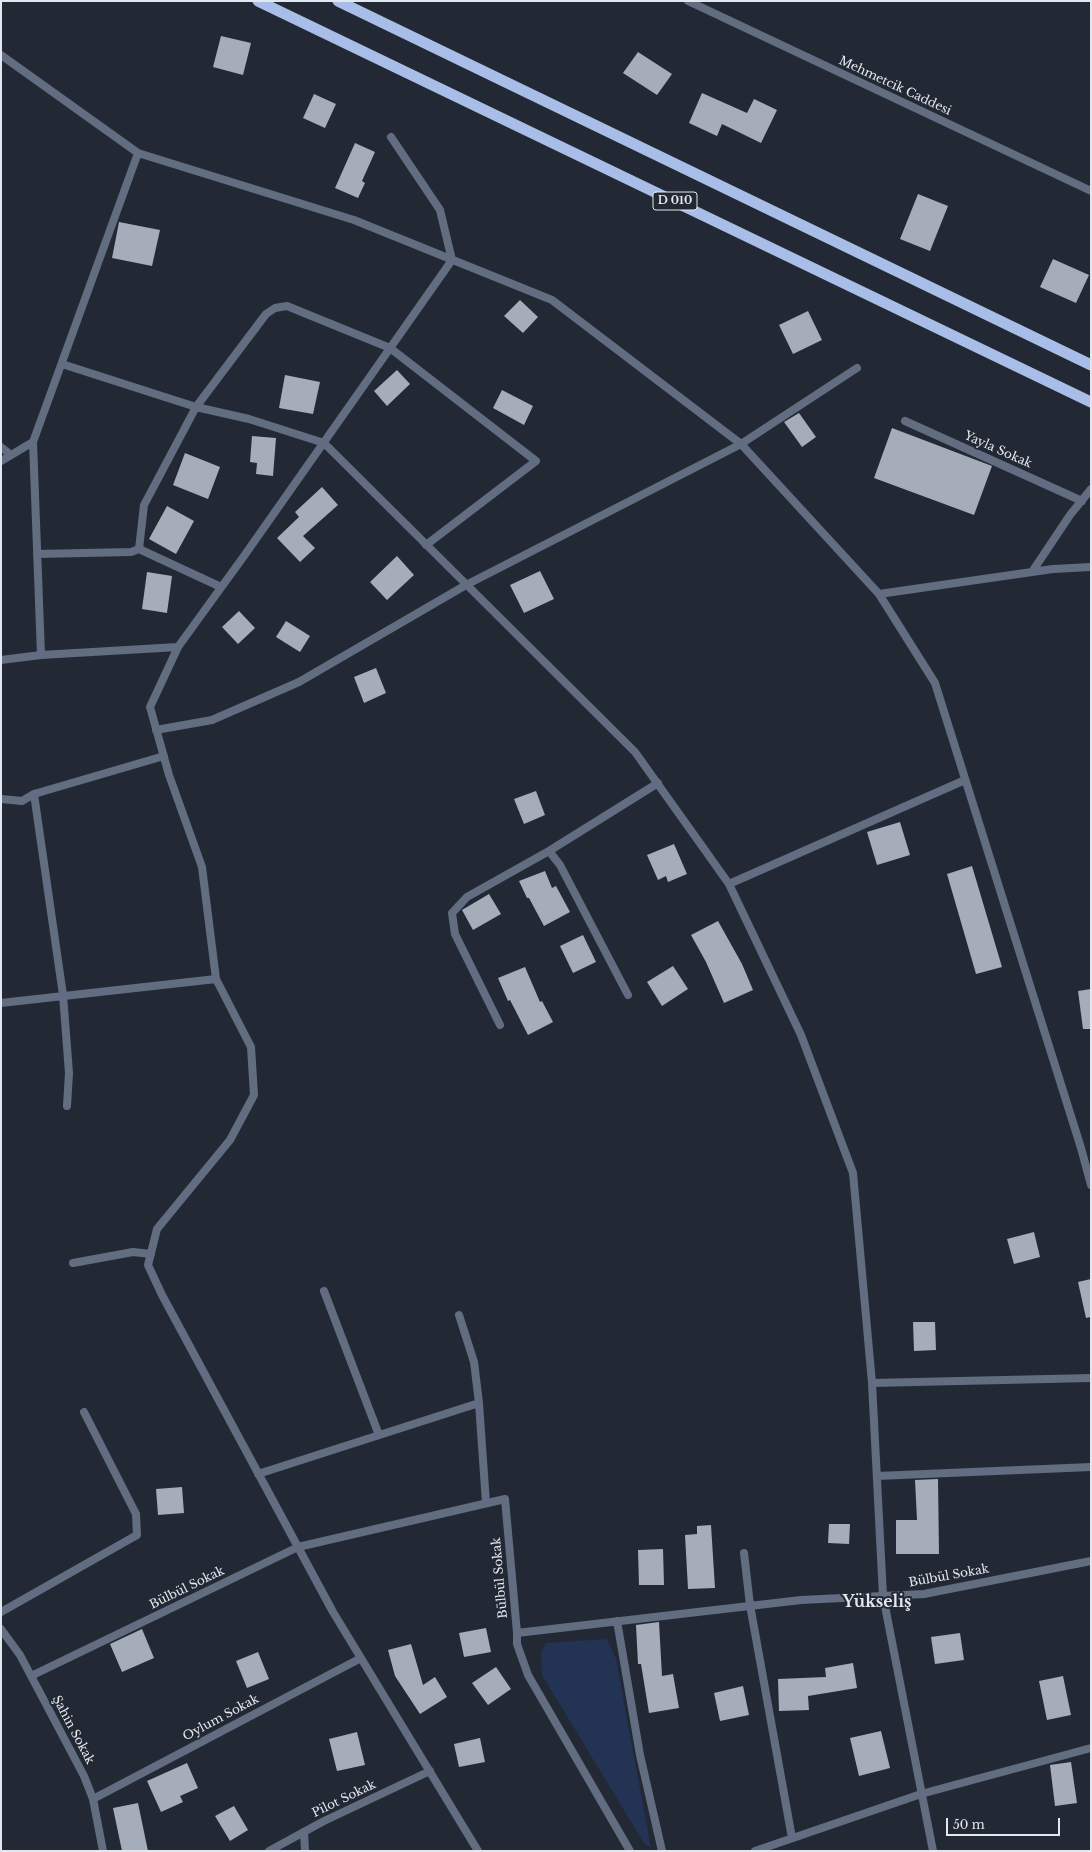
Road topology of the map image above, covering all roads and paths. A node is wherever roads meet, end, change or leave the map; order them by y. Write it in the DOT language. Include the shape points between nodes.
graph roads {
  1 [pos="258,1"];
  2 [pos="338,1"];
  3 [pos="688,1"];
  4 [pos="1,55"];
  5 [pos="391,137"];
  6 [pos="138,153"];
  7 [pos="1091,191"];
  8 [pos="452,260"];
  9 [pos="390,348"];
  10 [pos="62,364"];
  11 [pos="1091,365"];
  12 [pos="857,368"];
  13 [pos="1091,402"];
  14 [pos="196,407"];
  15 [pos="905,421"];
  16 [pos="34,442"];
  17 [pos="324,443"];
  18 [pos="741,444"];
  19 [pos="1,447"];
  20 [pos="11,455"];
  21 [pos="1,461"];
  22 [pos="1091,489"];
  23 [pos="1082,501"];
  24 [pos="426,545"];
  25 [pos="139,549"];
  26 [pos="37,554"];
  27 [pos="1091,567"];
  28 [pos="1032,572"];
  29 [pos="466,585"];
  30 [pos="221,587"];
  31 [pos="879,594"];
  32 [pos="178,647"];
  33 [pos="40,655"];
  34 [pos="1,660"];
  35 [pos="156,730"];
  36 [pos="164,756"];
  37 [pos="965,780"];
  38 [pos="658,783"];
  39 [pos="34,794"];
  40 [pos="1,799"];
  41 [pos="549,851"];
  42 [pos="729,884"];
  43 [pos="216,979"];
  44 [pos="63,995"];
  45 [pos="628,995"];
  46 [pos="1,1003"];
  47 [pos="500,1025"];
  48 [pos="67,1106"];
  49 [pos="1091,1185"];
  50 [pos="151,1254"];
  51 [pos="73,1263"];
  52 [pos="324,1291"];
  53 [pos="459,1315"];
  54 [pos="1091,1378"];
  55 [pos="872,1383"];
  56 [pos="479,1403"];
  57 [pos="84,1412"];
  58 [pos="379,1435"];
  59 [pos="1091,1467"];
  60 [pos="258,1474"];
  61 [pos="876,1476"];
  62 [pos="486,1503"];
  63 [pos="298,1547"];
  64 [pos="744,1553"];
  65 [pos="1091,1561"];
  66 [pos="883,1596"];
  67 [pos="750,1605"];
  68 [pos="1,1612"];
  69 [pos="617,1621"];
  70 [pos="1,1629"];
  71 [pos="517,1632"];
  72 [pos="361,1658"];
  73 [pos="31,1676"];
  74 [pos="1091,1748"];
  75 [pos="430,1772"];
  76 [pos="921,1794"];
  77 [pos="93,1799"];
  78 [pos="304,1832"];
  79 [pos="792,1838"];
  80 [pos="103,1851"];
  81 [pos="269,1851"];
  82 [pos="305,1851"];
  83 [pos="478,1851"];
  84 [pos="630,1851"];
  85 [pos="662,1851"];
  86 [pos="754,1851"];
  87 [pos="934,1851"];
  1 -- 13 [label="highway, D 010"];
  2 -- 11 [label="highway, D 010"];
  3 -- 7 [label="street, Mehmetcik Caddesi"];
  4 -- 6 [label="street"];
  5 -- 8 [label="street" via="440,210"];
  6 -- 8 [label="street" via="354,220"];
  6 -- 10 [label="street"];
  8 -- 9 [label="street"];
  8 -- 18 [label="street" via="552,300"];
  9 -- 14 [label="street" via="287,306 275,308 266,314"];
  9 -- 17 [label="street"];
  9 -- 24 [label="street" via="536,461"];
  10 -- 14 [label="street"];
  10 -- 16 [label="street"];
  12 -- 18 [label="street"];
  14 -- 17 [label="street" via="249,418"];
  14 -- 25 [label="street" via="144,505"];
  15 -- 23 [label="street, Yayla Sokak"];
  16 -- 20 [label="street"];
  16 -- 26 [label="street"];
  17 -- 24 [label="street"];
  17 -- 30 [label="street"];
  18 -- 29 [label="street"];
  18 -- 31 [label="street"];
  19 -- 20 [label="street"];
  20 -- 21 [label="street"];
  22 -- 23 [label="street"];
  23 -- 28 [label="street"];
  24 -- 29 [label="street"];
  25 -- 26 [label="street" via="131,552"];
  25 -- 30 [label="street"];
  26 -- 33 [label="street"];
  27 -- 28 [label="street"];
  28 -- 31 [label="street"];
  29 -- 35 [label="street" via="299,682 212,720"];
  29 -- 38 [label="street" via="635,752"];
  30 -- 32 [label="street"];
  31 -- 37 [label="street" via="935,683"];
  32 -- 33 [label="street"];
  32 -- 35 [label="street" via="150,707"];
  33 -- 34 [label="street"];
  35 -- 36 [label="street"];
  36 -- 39 [label="street"];
  36 -- 43 [label="street" via="202,867"];
  37 -- 42 [label="street"];
  37 -- 49 [label="street"];
  38 -- 41 [label="street"];
  38 -- 42 [label="street"];
  39 -- 40 [label="street" via="22,801"];
  39 -- 44 [label="street"];
  41 -- 45 [label="street" via="560,865"];
  41 -- 47 [label="street" via="467,897 452,913 455,934"];
  42 -- 55 [label="street" via="801,1035 853,1173"];
  43 -- 44 [label="street"];
  43 -- 50 [label="street" via="251,1047 254,1095 230,1140 157,1229"];
  44 -- 46 [label="street"];
  44 -- 48 [label="street" via="69,1073"];
  50 -- 51 [label="street" via="133,1252"];
  50 -- 60 [label="street" via="148,1265 162,1295"];
  52 -- 58 [label="street"];
  53 -- 56 [label="street" via="474,1362"];
  54 -- 55 [label="street"];
  55 -- 61 [label="street"];
  56 -- 58 [label="street"];
  56 -- 62 [label="street"];
  57 -- 68 [label="street" via="136,1514 137,1535"];
  58 -- 60 [label="street"];
  59 -- 61 [label="street"];
  60 -- 63 [label="street"];
  61 -- 66 [label="street"];
  62 -- 63 [label="street, Bülbül Sokak"];
  62 -- 71 [label="street, Bülbül Sokak" via="505,1499"];
  63 -- 72 [label="street"];
  63 -- 73 [label="street, Bülbül Sokak"];
  64 -- 67 [label="street"];
  65 -- 66 [label="street, Bülbül Sokak" via="924,1594"];
  66 -- 67 [label="street, Bülbül Sokak"];
  66 -- 76 [label="street"];
  67 -- 69 [label="street, Bülbül Sokak"];
  67 -- 79 [label="street"];
  69 -- 71 [label="street, Bülbül Sokak"];
  69 -- 85 [label="street" via="640,1755"];
  70 -- 73 [label="street, Şahin Sokak" via="20,1655"];
  71 -- 84 [label="street" via="517,1644 528,1674"];
  72 -- 75 [label="street"];
  72 -- 77 [label="street, Oylum Sokak"];
  73 -- 77 [label="street, Şahin Sokak" via="84,1776"];
  74 -- 76 [label="street"];
  75 -- 78 [label="street, Pilot Sokak"];
  75 -- 83 [label="street"];
  76 -- 79 [label="street"];
  76 -- 87 [label="street"];
  77 -- 80 [label="street, Şahin Sokak"];
  78 -- 81 [label="street, Pilot Sokak"];
  78 -- 82 [label="street"];
  79 -- 86 [label="street"];
}
